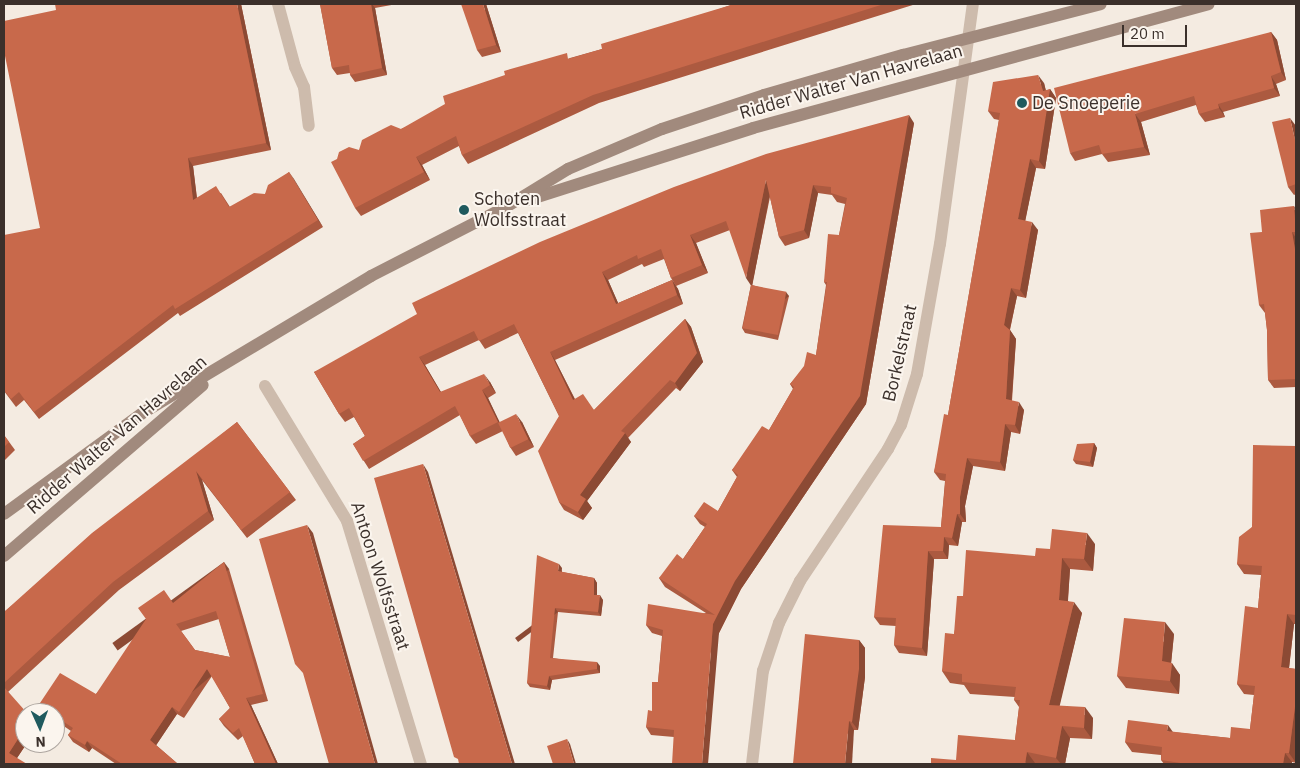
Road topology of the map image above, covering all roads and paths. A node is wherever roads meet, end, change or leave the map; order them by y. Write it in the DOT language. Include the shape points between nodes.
graph roads {
  1 [pos="278,4"];
  2 [pos="973,4"];
  3 [pos="1101,4"];
  4 [pos="1208,4"];
  5 [pos="968,40"];
  6 [pos="963,68"];
  7 [pos="309,126"];
  8 [pos="506,207"];
  9 [pos="230,361"];
  10 [pos="265,386"];
  11 [pos="4,514"];
  12 [pos="4,556"];
  13 [pos="421,764"];
  14 [pos="752,764"];
  1 -- 7 [label="street" via="295,68 304,87"];
  2 -- 5 [label="street, Borkelstraat"];
  3 -- 5 [label="main road, Ridder Walter Van Havrelaan"];
  4 -- 6 [label="main road, Ridder Walter Van Havrelaan"];
  5 -- 6 [label="street, Borkelstraat"];
  5 -- 8 [label="main road, Ridder Walter Van Havrelaan" via="903,54 662,129 568,168"];
  6 -- 8 [label="main road, Ridder Walter Van Havrelaan" via="629,165"];
  6 -- 14 [label="street, Borkelstraat" via="940,244 917,374 901,425 888,449 800,581 779,623 760,690"];
  8 -- 9 [label="main road, Ridder Walter Van Havrelaan" via="371,276"];
  9 -- 11 [label="main road, Ridder Walter Van Havrelaan" via="144,412"];
  9 -- 12 [label="main road, Ridder Walter Van Havrelaan"];
  10 -- 13 [label="street, Antoon Wolfsstraat" via="347,521"];
}
